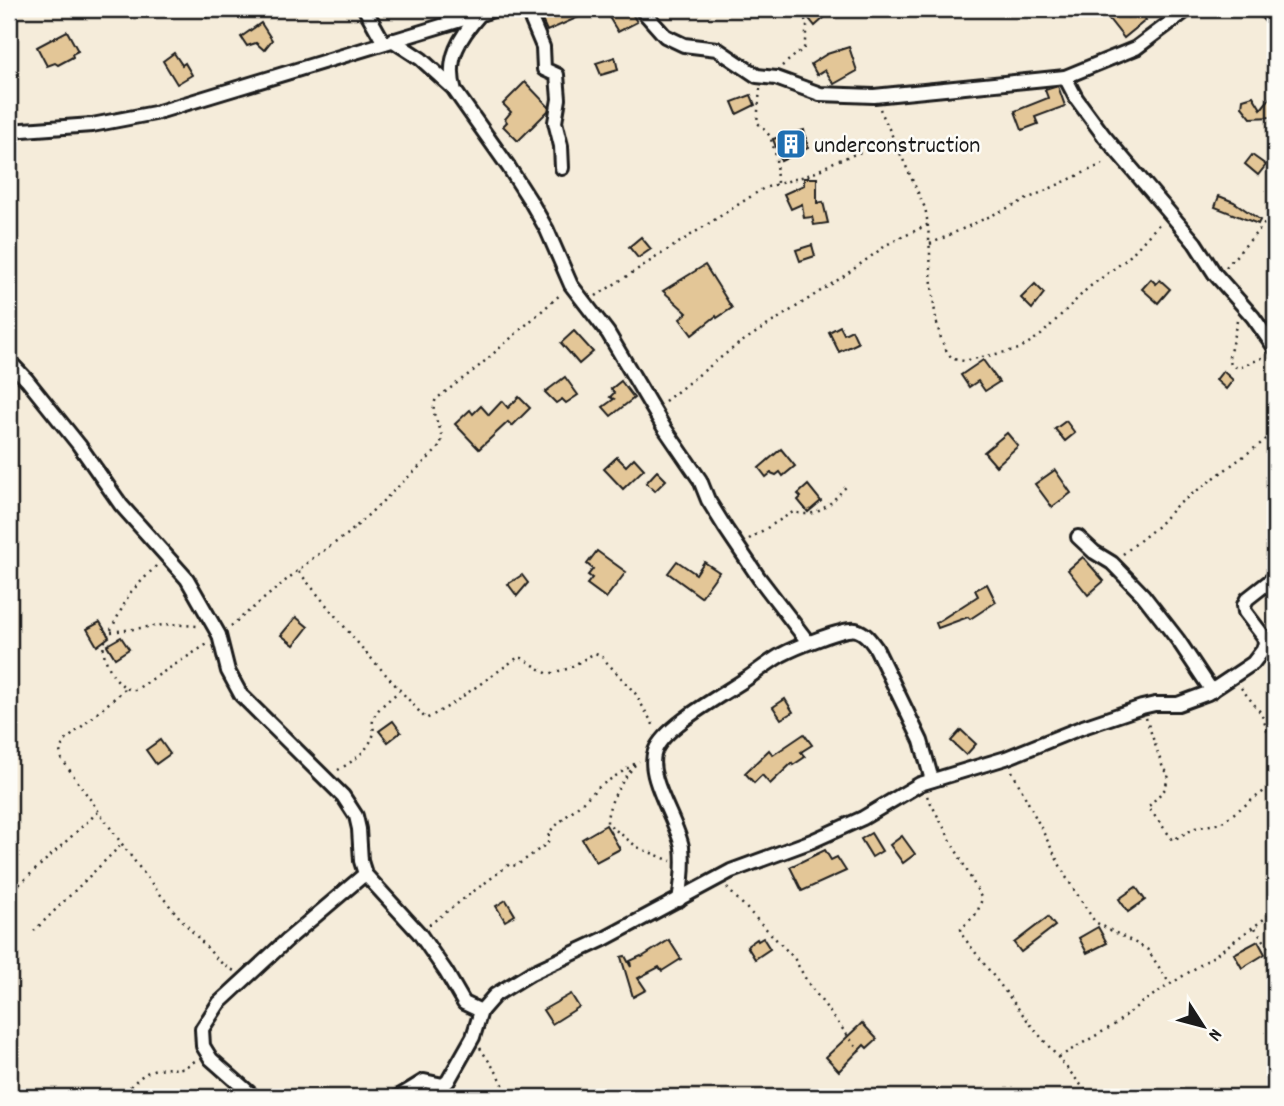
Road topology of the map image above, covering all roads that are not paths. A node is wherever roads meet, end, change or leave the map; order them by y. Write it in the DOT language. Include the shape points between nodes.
graph roads {
  1 [pos="365,9"];
  2 [pos="497,9"];
  3 [pos="527,9"];
  4 [pos="641,9"];
  5 [pos="1188,9"];
  6 [pos="1264,9"];
  7 [pos="480,14"];
  8 [pos="1275,21"];
  9 [pos="388,41"];
  10 [pos="1065,77"];
  11 [pos="455,91"];
  12 [pos="9,131"];
  13 [pos="562,168"];
  14 [pos="1271,352"];
  15 [pos="9,361"];
  16 [pos="1078,537"];
  17 [pos="1275,577"];
  18 [pos="808,642"];
  19 [pos="1212,691"];
  20 [pos="926,782"];
  21 [pos="365,874"];
  22 [pos="678,900"];
  23 [pos="481,1010"];
  24 [pos="446,1091"];
  25 [pos="254,1097"];
  26 [pos="398,1097"];
  1 -- 9 [label="street"];
  2 -- 7 [label="street"];
  3 -- 13 [label="street" via="543,47 544,69 557,75 555,122"];
  4 -- 10 [label="street" via="665,36 684,45 717,49 764,76 820,94 874,96"];
  5 -- 10 [label="street" via="1136,48"];
  6 -- 8 [label="street"];
  7 -- 9 [label="street"];
  7 -- 11 [label="street" via="454,53 451,76"];
  9 -- 11 [label="street" via="421,59"];
  9 -- 12 [label="street" via="155,113 92,125"];
  10 -- 14 [label="street" via="1120,156 1242,305"];
  11 -- 18 [label="street" via="531,202 571,285 608,333 708,500"];
  15 -- 21 [label="street" via="191,586 217,632 228,671 241,695 343,796 356,816"];
  16 -- 19 [label="street" via="1143,595"];
  17 -- 19 [label="street" via="1245,602 1245,612 1264,637 1265,647 1253,663"];
  18 -- 20 [label="street" via="853,629 869,639 921,741"];
  18 -- 22 [label="street" via="779,656 670,731 659,744 653,761 657,782 679,837"];
  19 -- 20 [label="street" via="1178,704 1142,707 1006,758"];
  20 -- 22 [label="street" via="863,818 718,878"];
  21 -- 23 [label="street" via="419,933 464,1003"];
  21 -- 25 [label="street" via="219,1003 202,1029 207,1053"];
  22 -- 23 [label="street" via="531,973 495,995"];
  23 -- 24 [label="street"];
  24 -- 26 [label="street" via="424,1081"];
}
